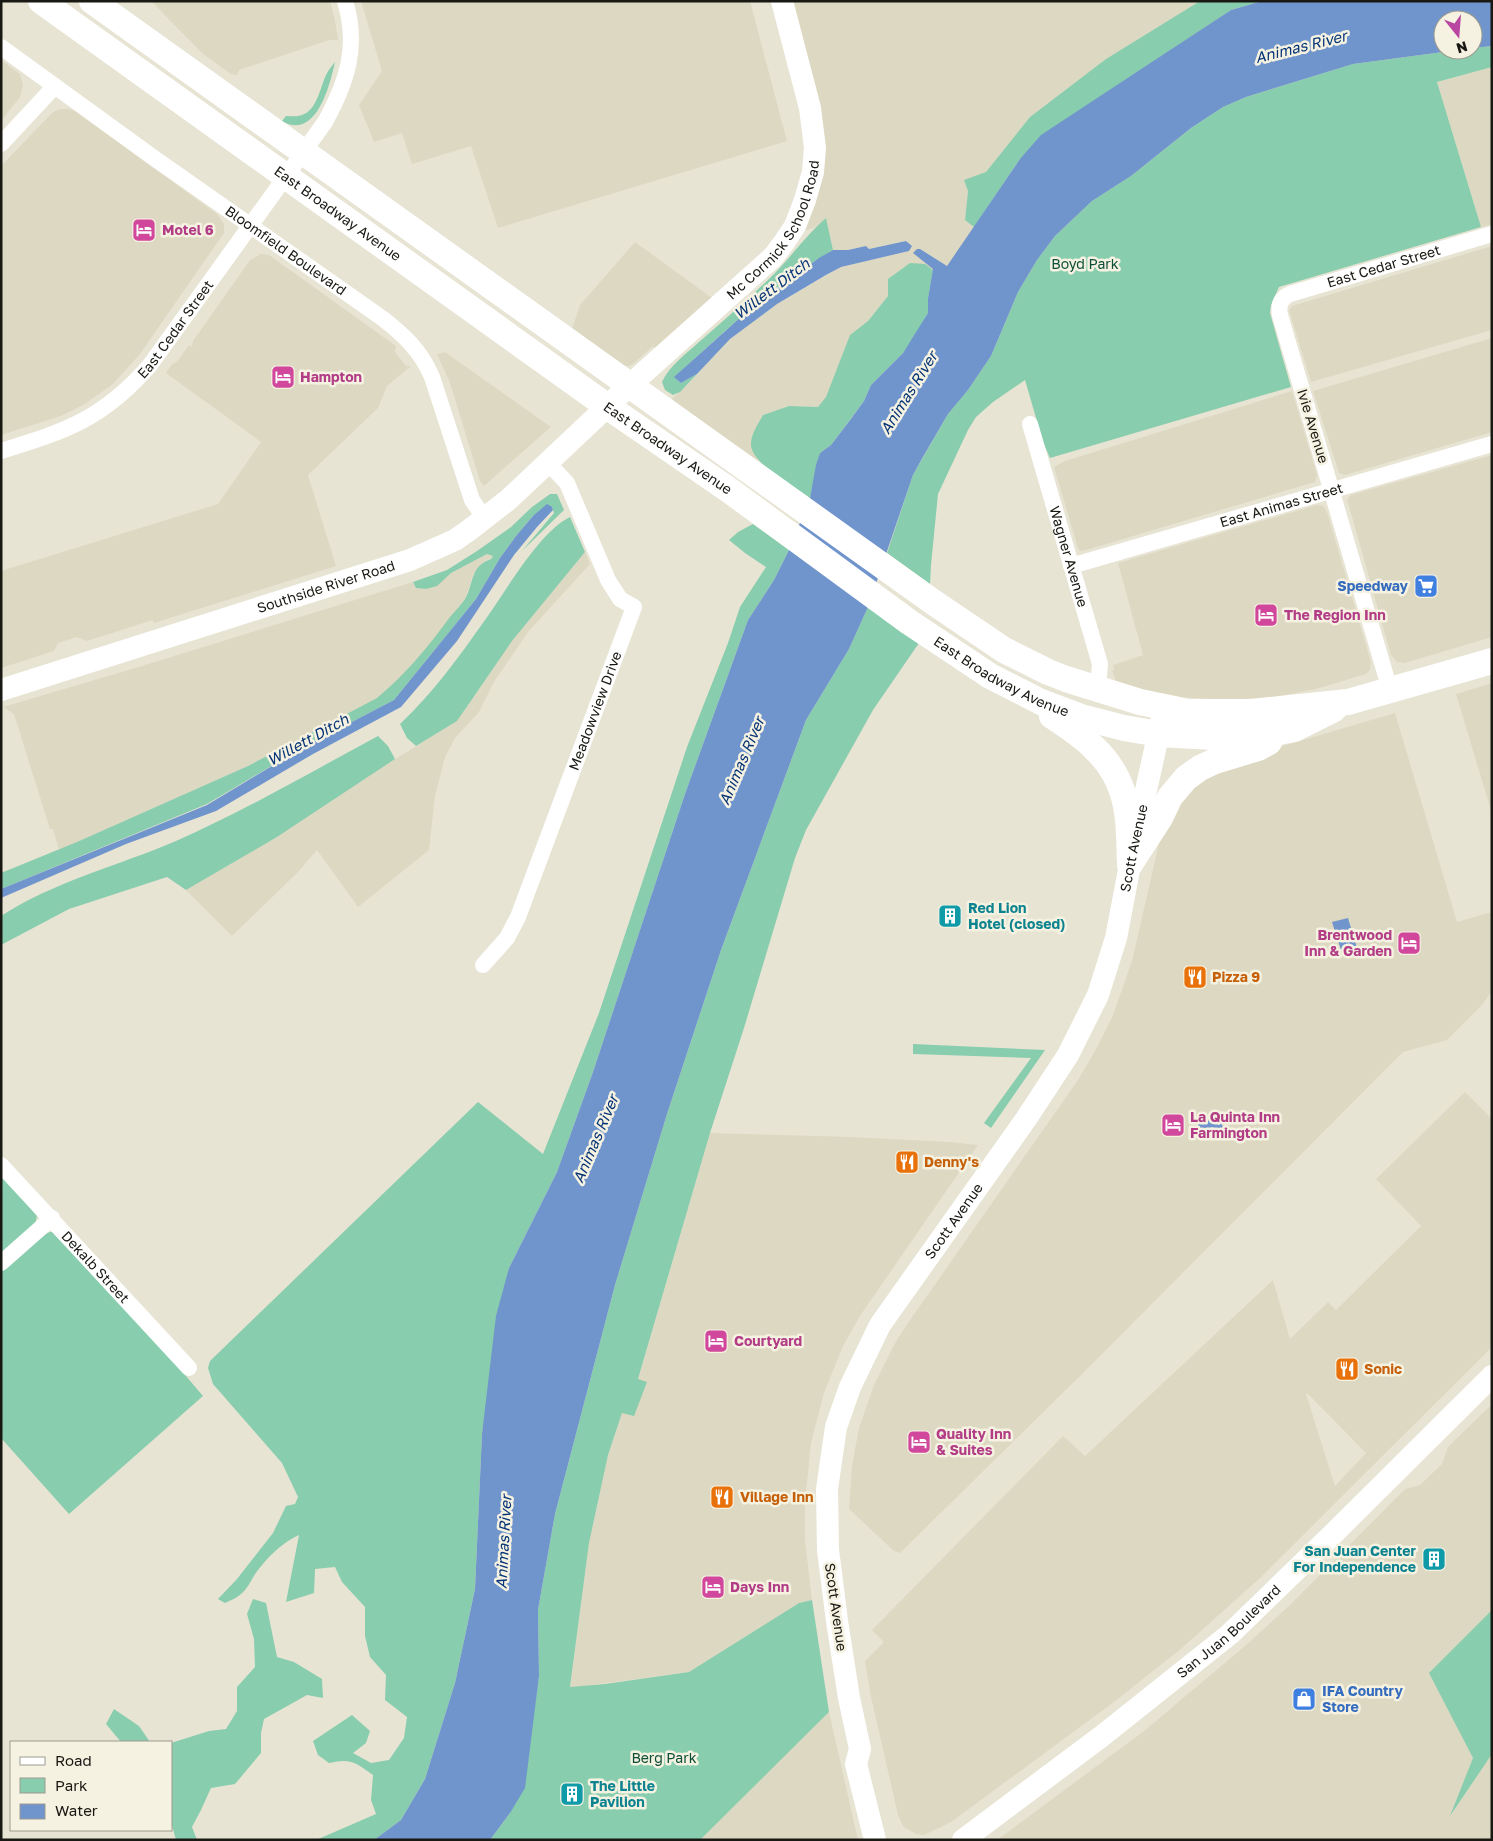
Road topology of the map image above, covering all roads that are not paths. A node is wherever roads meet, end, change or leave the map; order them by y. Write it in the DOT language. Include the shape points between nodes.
graph roads {
  1 [pos="41,1"];
  2 [pos="92,1"];
  3 [pos="782,1"];
  4 [pos="346,5"];
  5 [pos="1,47"];
  6 [pos="55,86"];
  7 [pos="1,144"];
  8 [pos="303,153"];
  9 [pos="286,175"];
  10 [pos="250,225"];
  11 [pos="1492,234"];
  12 [pos="1280,306"];
  13 [pos="630,385"];
  14 [pos="608,407"];
  15 [pos="1030,424"];
  16 [pos="1492,444"];
  17 [pos="1,451"];
  18 [pos="548,463"];
  19 [pos="1332,490"];
  20 [pos="484,519"];
  21 [pos="1071,566"];
  22 [pos="1492,660"];
  23 [pos="990,676"];
  24 [pos="1095,688"];
  25 [pos="1,690"];
  26 [pos="1390,690"];
  27 [pos="1348,702"];
  28 [pos="1164,708"];
  29 [pos="1294,729"];
  30 [pos="1159,734"];
  31 [pos="1130,864"];
  32 [pos="483,966"];
  33 [pos="1,1165"];
  34 [pos="52,1218"];
  35 [pos="1,1263"];
  36 [pos="189,1368"];
  37 [pos="1492,1376"];
  38 [pos="860,1749"];
  39 [pos="874,1840"];
  40 [pos="890,1840"];
  41 [pos="963,1840"];
  1 -- 9 [label="main road, East Broadway Avenue"];
  2 -- 8 [label="main road, East Broadway Avenue"];
  3 -- 13 [label="main road, Mc Cormick School Road" via="814,126 815,160 802,211 772,257"];
  4 -- 8 [label="street, East Cedar Street" via="352,41 342,89 325,122"];
  5 -- 6 [label="street, Bloomfield Boulevard"];
  6 -- 7 [label="street"];
  6 -- 10 [label="street, Bloomfield Boulevard"];
  8 -- 9 [label="street, East Cedar Street"];
  8 -- 13 [label="main road, East Broadway Avenue"];
  9 -- 10 [label="street, East Cedar Street"];
  9 -- 14 [label="main road, East Broadway Avenue"];
  10 -- 17 [label="street, East Cedar Street" via="150,365 124,392 70,428"];
  10 -- 20 [label="street, Bloomfield Boulevard" via="382,318 415,348 432,377 472,500"];
  11 -- 12 [label="street, East Cedar Street" via="1290,294 1282,299"];
  12 -- 19 [label="street, Ivie Avenue"];
  13 -- 14 [label="main road, Mc Cormick School Road"];
  13 -- 24 [label="main road, East Broadway Avenue" via="1004,650 1057,675"];
  14 -- 18 [label="main road, Southside River Road"];
  14 -- 23 [label="main road, East Broadway Avenue"];
  15 -- 21 [label="street, Wagner Avenue"];
  16 -- 19 [label="street, East Animas Street"];
  18 -- 20 [label="main road, Southside River Road"];
  18 -- 32 [label="street, Meadowview Drive" via="567,484 608,580 620,599 634,607 518,917 507,938"];
  19 -- 21 [label="street, East Animas Street"];
  19 -- 26 [label="street, Ivie Avenue"];
  20 -- 25 [label="main road, Southside River Road" via="455,540 396,565"];
  21 -- 24 [label="street, Wagner Avenue" via="1100,664"];
  22 -- 26 [label="main road, East Broadway Avenue"];
  23 -- 30 [label="main road, East Broadway Avenue" via="1041,702 1081,716"];
  23 -- 31 [label="main road" via="1084,738 1109,765 1122,791 1128,818"];
  24 -- 28 [label="main road, East Broadway Avenue"];
  26 -- 27 [label="main road, East Broadway Avenue"];
  27 -- 28 [label="main road, East Broadway Avenue" via="1236,713"];
  27 -- 29 [label="main road, East Broadway Avenue"];
  28 -- 30 [label="main road, Scott Avenue"];
  29 -- 30 [label="main road, East Broadway Avenue" via="1236,736"];
  29 -- 31 [label="main road" via="1258,748 1209,764 1186,778 1170,797"];
  30 -- 31 [label="main road, Scott Avenue"];
  31 -- 38 [label="main road, Scott Avenue" via="1116,938 1098,995 1068,1055 880,1325 842,1406 829,1469 827,1529 837,1620"];
  33 -- 34 [label="street, Dekalb Street"];
  34 -- 35 [label="street"];
  34 -- 36 [label="street, Dekalb Street"];
  37 -- 41 [label="main road, San Juan Boulevard" via="1230,1634 1102,1736"];
  38 -- 39 [label="main road, Scott Avenue" via="856,1764"];
  38 -- 40 [label="main road, Scott Avenue" via="871,1761"];
}
